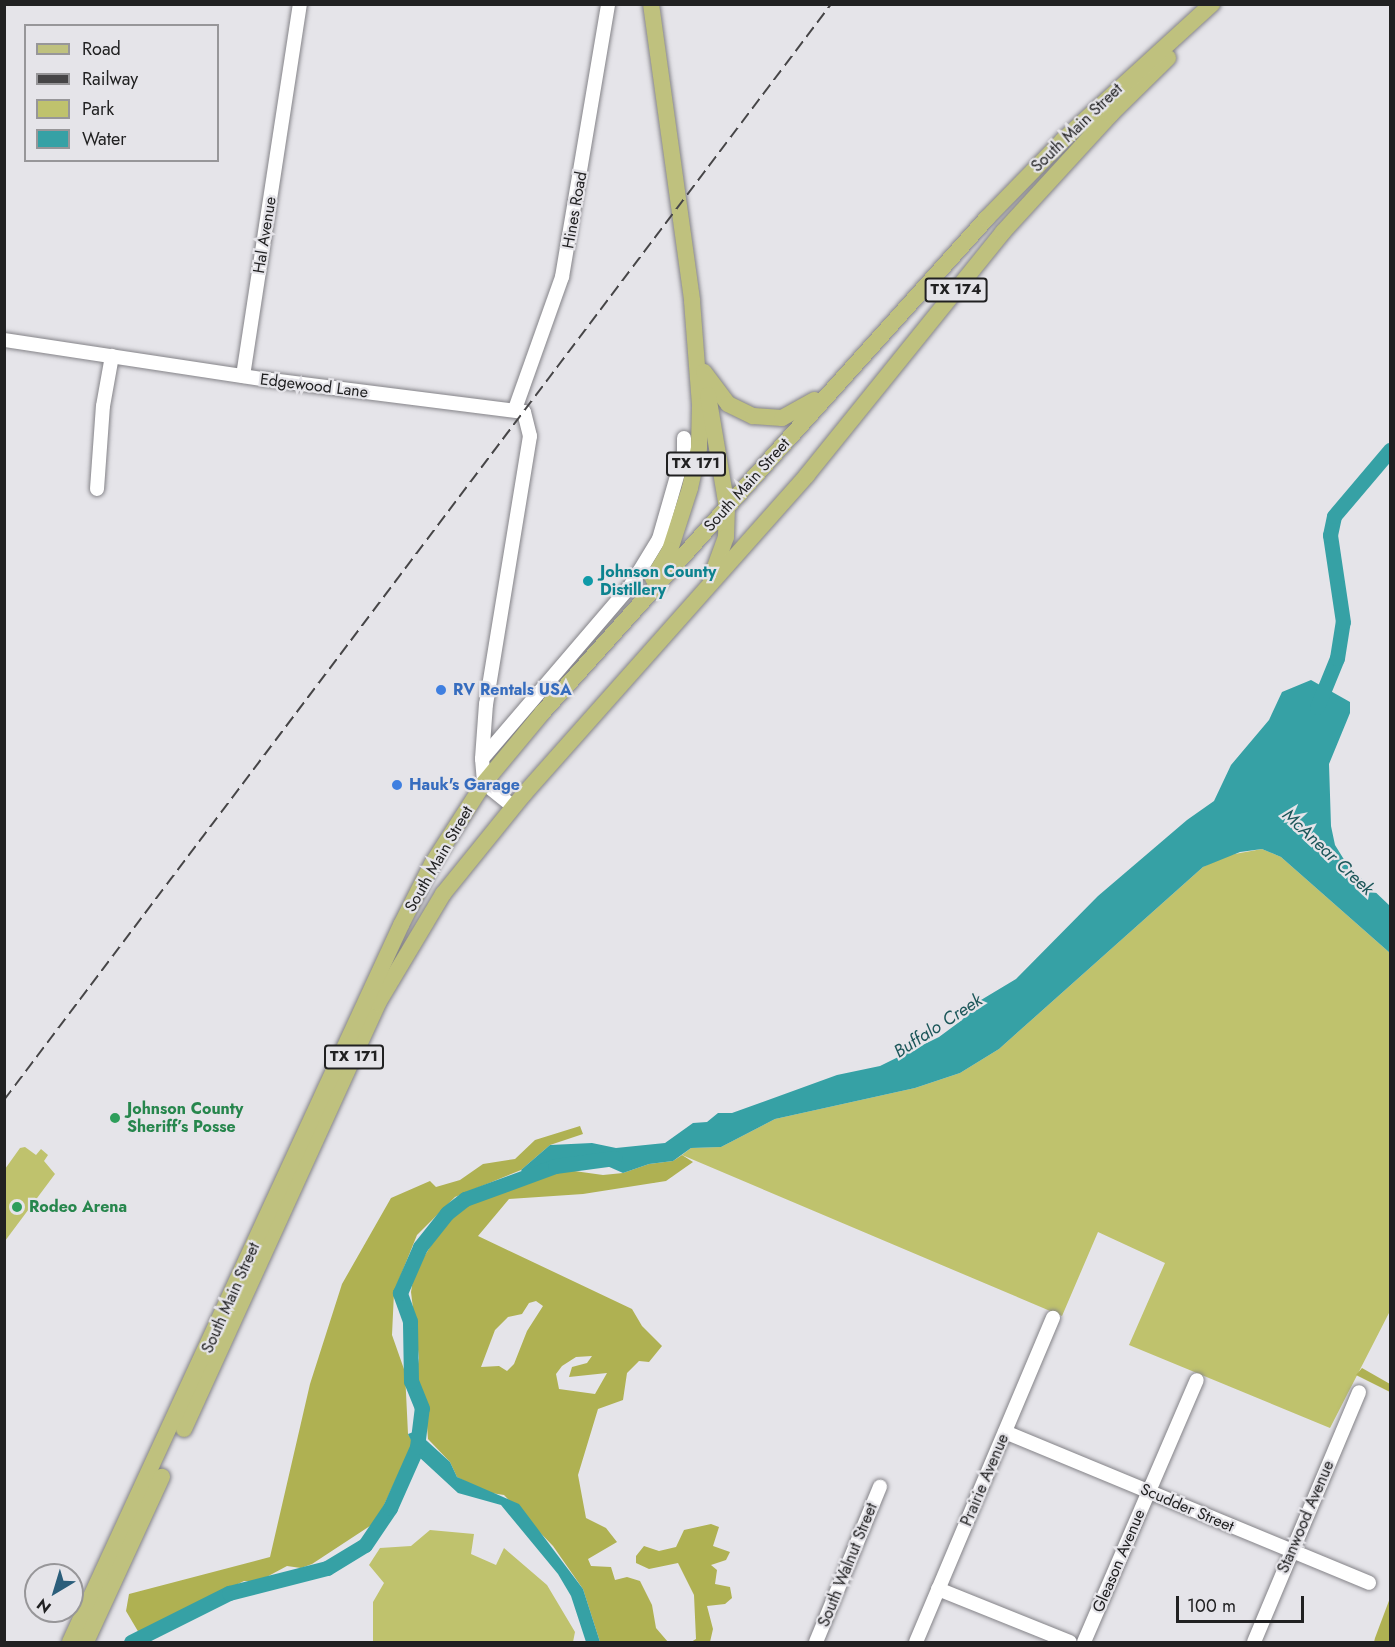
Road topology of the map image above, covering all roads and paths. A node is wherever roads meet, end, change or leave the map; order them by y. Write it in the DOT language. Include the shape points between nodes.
graph roads {
  1 [pos="300,4"];
  2 [pos="608,4"];
  3 [pos="651,4"];
  4 [pos="1212,4"];
  5 [pos="1226,4"];
  6 [pos="692,302"];
  7 [pos="4,340"];
  8 [pos="112,356"];
  9 [pos="704,372"];
  10 [pos="243,376"];
  11 [pos="835,387"];
  12 [pos="514,409"];
  13 [pos="684,438"];
  14 [pos="98,489"];
  15 [pos="727,507"];
  16 [pos="704,592"];
  17 [pos="633,612"];
  18 [pos="482,759"];
  19 [pos="484,783"];
  20 [pos="514,807"];
  21 [pos="313,1134"];
  22 [pos="1053,1318"];
  23 [pos="1197,1380"];
  24 [pos="1359,1392"];
  25 [pos="1005,1431"];
  26 [pos="880,1487"];
  27 [pos="1149,1491"];
  28 [pos="1292,1551"];
  29 [pos="1369,1583"];
  30 [pos="104,1586"];
  31 [pos="938,1589"];
  32 [pos="70,1642"];
  33 [pos="86,1642"];
  34 [pos="816,1642"];
  35 [pos="916,1642"];
  36 [pos="1070,1642"];
  37 [pos="1084,1642"];
  38 [pos="1254,1642"];
  1 -- 10 [label="street, Hal Avenue"];
  2 -- 12 [label="street, Hines Road" via="562,277"];
  3 -- 6 [label="main road, TX 171"];
  4 -- 11 [label="main road, South Main Street / TX 174" via="1063,140"];
  5 -- 16 [label="main road, South Main Street / TX 174" via="1111,114 1034,197 807,475"];
  6 -- 9 [label="main road, TX 171"];
  6 -- 17 [label="main road, TX 171" via="700,398 699,448 670,550"];
  7 -- 8 [label="street, Edgewood Lane"];
  8 -- 10 [label="street, Edgewood Lane"];
  8 -- 14 [label="street" via="102,406"];
  9 -- 11 [label="main road" via="737,410 768,418 797,412"];
  9 -- 15 [label="main road, TX 171"];
  10 -- 12 [label="street, Edgewood Lane"];
  11 -- 15 [label="main road, South Main Street / TX 174"];
  12 -- 18 [label="street" via="524,412 530,424 486,704"];
  13 -- 18 [label="street" via="684,452 659,539 631,585"];
  15 -- 16 [label="main road, TX 171" via="724,545"];
  15 -- 17 [label="main road, South Main Street / TX 174"];
  16 -- 20 [label="main road, South Main Street / TX 171"];
  17 -- 19 [label="main road, South Main Street / TX 171"];
  18 -- 19 [label="street"];
  19 -- 20 [label="street"];
  19 -- 21 [label="main road, South Main Street / TX 171" via="423,881"];
  20 -- 21 [label="main road, South Main Street / TX 171" via="443,894 407,949"];
  21 -- 30 [label="main road, South Main Street / TX 171"];
  22 -- 25 [label="street, Prairie Avenue"];
  23 -- 27 [label="street, Gleason Avenue"];
  24 -- 28 [label="street, Stanwood Avenue"];
  25 -- 27 [label="street, Scudder Street"];
  25 -- 31 [label="street, Prairie Avenue"];
  26 -- 34 [label="street, South Walnut Street"];
  27 -- 28 [label="street, Scudder Street"];
  27 -- 37 [label="street, Gleason Avenue"];
  28 -- 29 [label="street, Scudder Street"];
  28 -- 38 [label="street, Stanwood Avenue"];
  30 -- 32 [label="main road, South Main Street / TX 171"];
  30 -- 33 [label="main road, South Main Street / TX 171"];
  31 -- 35 [label="street, Prairie Avenue"];
  31 -- 36 [label="street"];
}
